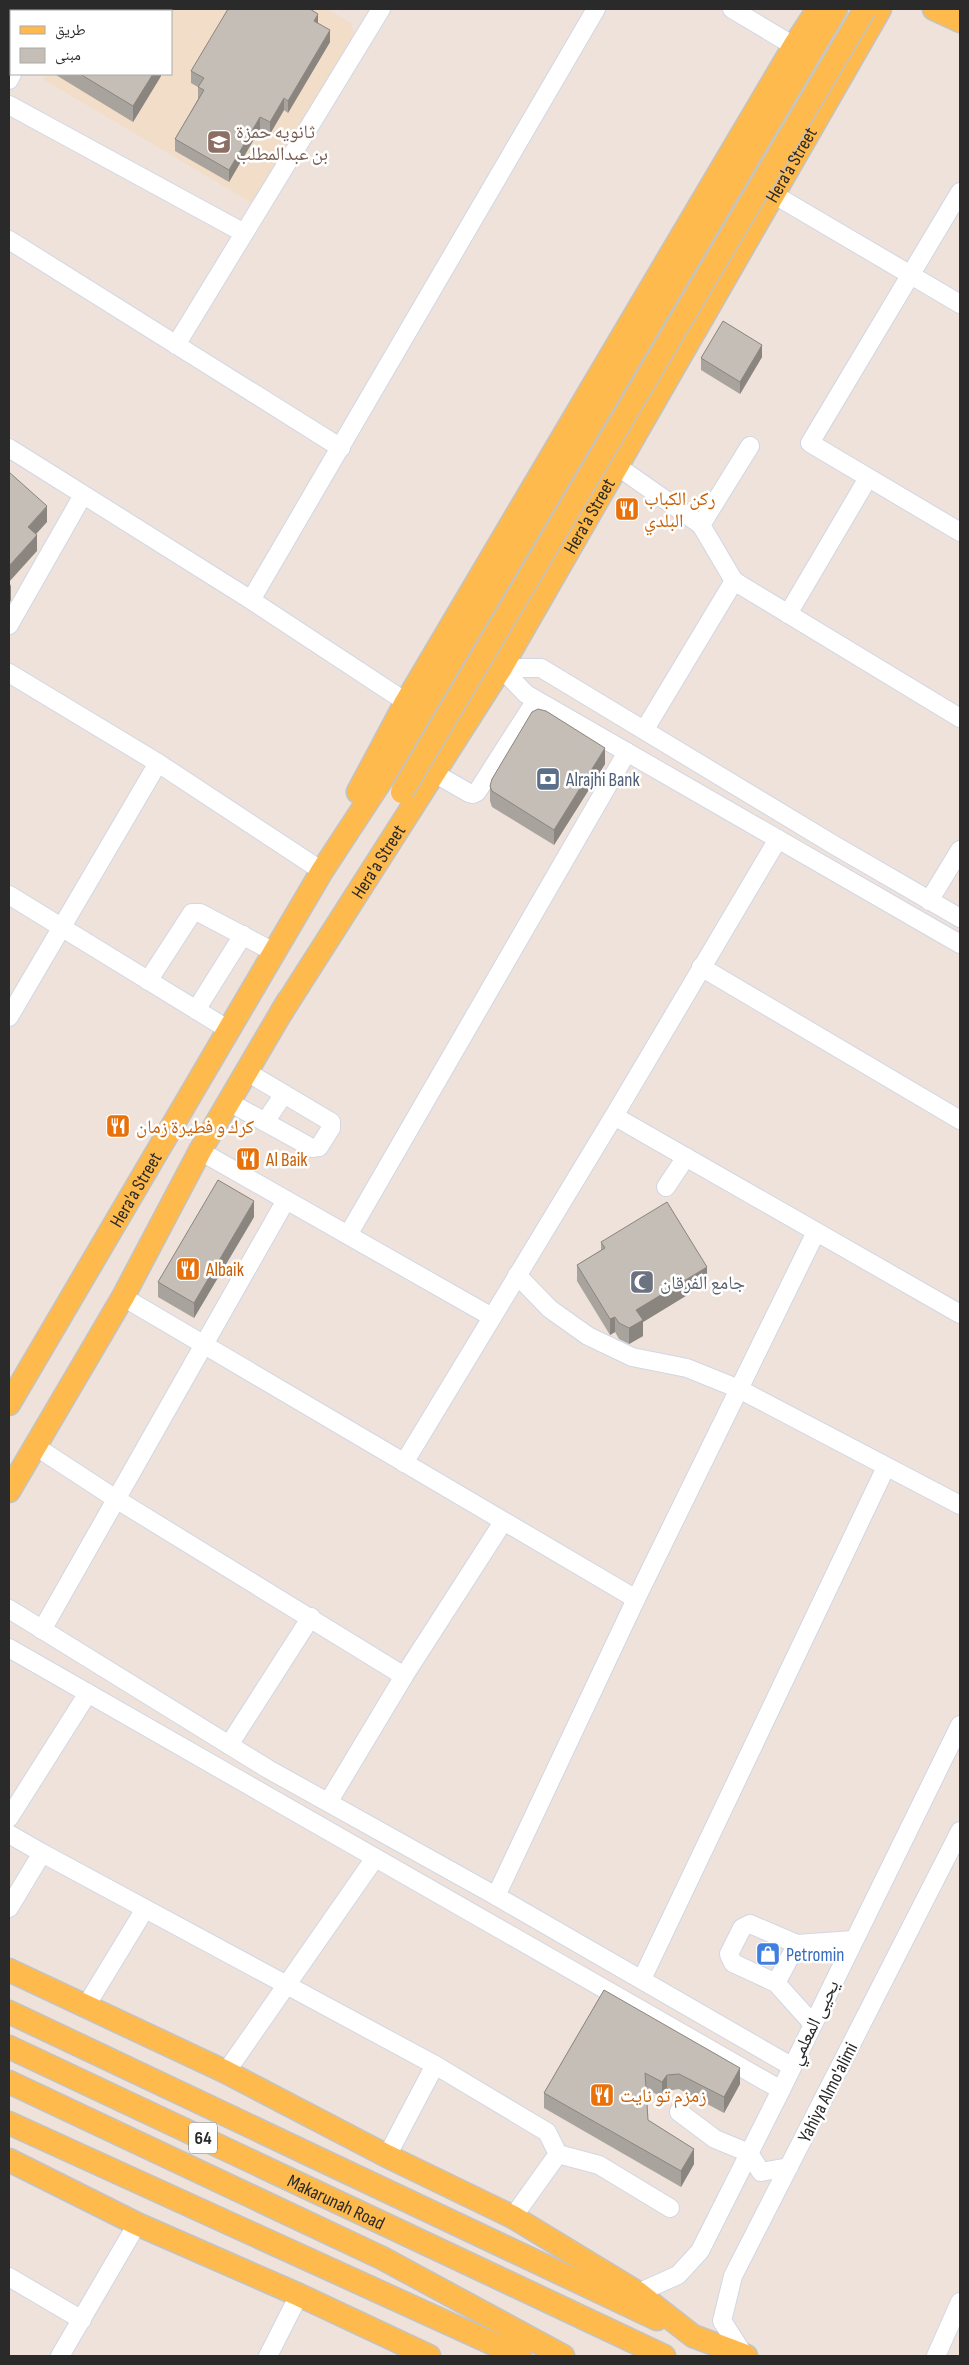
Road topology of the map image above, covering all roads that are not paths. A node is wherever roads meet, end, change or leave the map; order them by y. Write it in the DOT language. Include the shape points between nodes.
graph roads {
  1 [pos="596,9"];
  2 [pos="732,9"];
  3 [pos="836,9"];
  4 [pos="880,9"];
  5 [pos="898,9"];
  6 [pos="934,9"];
  7 [pos="372,12"];
  8 [pos="813,18"];
  9 [pos="960,21"];
  10 [pos="859,23"];
  11 [pos="794,46"];
  12 [pos="9,105"];
  13 [pos="960,192"];
  14 [pos="773,194"];
  15 [pos="244,233"];
  16 [pos="9,240"];
  17 [pos="911,274"];
  18 [pos="960,304"];
  19 [pos="176,344"];
  20 [pos="750,446"];
  21 [pos="9,448"];
  22 [pos="341,448"];
  23 [pos="617,466"];
  24 [pos="868,478"];
  25 [pos="83,495"];
  26 [pos="701,525"];
  27 [pos="960,532"];
  28 [pos="734,581"];
  29 [pos="251,600"];
  30 [pos="788,614"];
  31 [pos="9,625"];
  32 [pos="501,668"];
  33 [pos="9,673"];
  34 [pos="536,700"];
  35 [pos="406,702"];
  36 [pos="960,718"];
  37 [pos="645,729"];
  38 [pos="627,752"];
  39 [pos="158,763"];
  40 [pos="434,773"];
  41 [pos="778,839"];
  42 [pos="834,845"];
  43 [pos="960,850"];
  44 [pos="820,864"];
  45 [pos="322,871"];
  46 [pos="9,895"];
  47 [pos="929,901"];
  48 [pos="960,918"];
  49 [pos="62,928"];
  50 [pos="243,935"];
  51 [pos="960,944"];
  52 [pos="274,952"];
  53 [pos="701,967"];
  54 [pos="148,981"];
  55 [pos="196,1010"];
  56 [pos="281,1013"];
  57 [pos="9,1017"];
  58 [pos="229,1030"];
  59 [pos="246,1072"];
  60 [pos="284,1094"];
  61 [pos="229,1102"];
  62 [pos="614,1116"];
  63 [pos="960,1120"];
  64 [pos="265,1122"];
  65 [pos="200,1151"];
  66 [pos="686,1157"];
  67 [pos="666,1188"];
  68 [pos="286,1200"];
  69 [pos="816,1232"];
  70 [pos="348,1235"];
  71 [pos="518,1275"];
  72 [pos="123,1297"];
  73 [pos="959,1310"];
  74 [pos="492,1317"];
  75 [pos="203,1344"];
  76 [pos="739,1389"];
  77 [pos="9,1404"];
  78 [pos="35,1446"];
  79 [pos="404,1463"];
  80 [pos="886,1466"];
  81 [pos="9,1491"];
  82 [pos="116,1499"];
  83 [pos="960,1505"];
  84 [pos="503,1522"];
  85 [pos="636,1599"];
  86 [pos="9,1609"];
  87 [pos="311,1617"];
  88 [pos="42,1630"];
  89 [pos="9,1648"];
  90 [pos="404,1676"];
  91 [pos="88,1693"];
  92 [pos="960,1725"];
  93 [pos="230,1745"];
  94 [pos="268,1769"];
  95 [pos="259,1791"];
  96 [pos="329,1801"];
  97 [pos="9,1818"];
  98 [pos="960,1831"];
  99 [pos="9,1834"];
  100 [pos="42,1853"];
  101 [pos="375,1858"];
  102 [pos="496,1896"];
  103 [pos="9,1908"];
  104 [pos="146,1909"];
  105 [pos="854,1940"];
  106 [pos="797,1944"];
  107 [pos="9,1970"];
  108 [pos="642,1979"];
  109 [pos="776,1983"];
  110 [pos="286,1984"];
  111 [pos="86,2006"];
  112 [pos="9,2012"];
  113 [pos="813,2024"];
  114 [pos="169,2044"];
  115 [pos="9,2047"];
  116 [pos="435,2065"];
  117 [pos="791,2066"];
  118 [pos="226,2072"];
  119 [pos="154,2079"];
  120 [pos="9,2082"];
  121 [pos="781,2090"];
  122 [pos="679,2112"];
  123 [pos="9,2123"];
  124 [pos="749,2153"];
  125 [pos="558,2154"];
  126 [pos="387,2156"];
  127 [pos="9,2160"];
  128 [pos="789,2167"];
  129 [pos="670,2208"];
  130 [pos="198,2210"];
  131 [pos="512,2217"];
  132 [pos="137,2224"];
  133 [pos="185,2245"];
  134 [pos="9,2277"];
  135 [pos="638,2293"];
  136 [pos="299,2295"];
  137 [pos="960,2302"];
  138 [pos="82,2320"];
  139 [pos="693,2336"];
  140 [pos="60,2356"];
  141 [pos="268,2356"];
  142 [pos="429,2356"];
  143 [pos="520,2356"];
  144 [pos="563,2356"];
  145 [pos="664,2356"];
  146 [pos="739,2356"];
  147 [pos="936,2356"];
  1 -- 22 [label="street"];
  2 -- 11 [label="street"];
  3 -- 8 [label="main road"];
  3 -- 45 [label="main road, Hera'a Street" via="379,784"];
  4 -- 10 [label="main road, Hera'a Street"];
  5 -- 10 [label="main road"];
  6 -- 9 [label="main road"];
  7 -- 15 [label="street"];
  8 -- 11 [label="main road, Hera'a Street"];
  10 -- 14 [label="main road, Hera'a Street"];
  10 -- 56 [label="main road, Hera'a Street, bridge" via="402,792"];
  11 -- 35 [label="main road, Hera'a Street"];
  12 -- 15 [label="street"];
  13 -- 17 [label="street"];
  14 -- 17 [label="street"];
  14 -- 23 [label="main road, Hera'a Street"];
  15 -- 19 [label="street"];
  16 -- 19 [label="street"];
  17 -- 18 [label="street"];
  17 -- 24 [label="street" via="810,443"];
  19 -- 22 [label="street"];
  20 -- 26 [label="street"];
  21 -- 25 [label="street"];
  22 -- 29 [label="street"];
  23 -- 26 [label="street"];
  23 -- 32 [label="main road, Hera'a Street"];
  24 -- 27 [label="street"];
  24 -- 30 [label="street"];
  25 -- 29 [label="street"];
  25 -- 31 [label="street"];
  26 -- 28 [label="street"];
  28 -- 30 [label="street"];
  28 -- 37 [label="street"];
  29 -- 35 [label="street"];
  30 -- 36 [label="street"];
  32 -- 34 [label="street"];
  32 -- 37 [label="street" via="541,668"];
  32 -- 40 [label="main road, Hera'a Street"];
  33 -- 39 [label="street"];
  34 -- 38 [label="street"];
  34 -- 40 [label="street" via="477,792 469,793"];
  35 -- 45 [label="main road, Hera'a Street" via="359,789"];
  37 -- 42 [label="street"];
  38 -- 41 [label="street"];
  38 -- 70 [label="street"];
  39 -- 45 [label="street"];
  39 -- 49 [label="street"];
  40 -- 56 [label="main road, Hera'a Street"];
  41 -- 44 [label="street"];
  41 -- 53 [label="street"];
  42 -- 44 [label="street"];
  42 -- 47 [label="street"];
  43 -- 47 [label="street"];
  44 -- 51 [label="street"];
  45 -- 52 [label="main road, Hera'a Street"];
  46 -- 49 [label="street"];
  47 -- 48 [label="street"];
  49 -- 54 [label="street"];
  49 -- 57 [label="street"];
  50 -- 52 [label="street"];
  50 -- 54 [label="street" via="200,912 192,914"];
  50 -- 55 [label="street"];
  52 -- 58 [label="main road, Hera'a Street"];
  53 -- 62 [label="street"];
  53 -- 63 [label="street"];
  54 -- 55 [label="street"];
  55 -- 58 [label="street"];
  56 -- 59 [label="main road, Hera'a Street"];
  58 -- 77 [label="main road, Hera'a Street"];
  59 -- 60 [label="street"];
  59 -- 61 [label="main road, Hera'a Street"];
  60 -- 64 [label="street"];
  60 -- 64 [label="street" via="331,1122 331,1128 319,1147 312,1148"];
  61 -- 64 [label="street"];
  61 -- 65 [label="main road, Hera'a Street"];
  62 -- 66 [label="street"];
  62 -- 71 [label="street"];
  65 -- 68 [label="street"];
  65 -- 72 [label="main road, Hera'a Street"];
  66 -- 67 [label="street"];
  66 -- 69 [label="street"];
  68 -- 70 [label="street"];
  68 -- 75 [label="street"];
  69 -- 73 [label="street"];
  69 -- 76 [label="street"];
  70 -- 74 [label="street"];
  71 -- 74 [label="street"];
  71 -- 76 [label="street" via="550,1309 588,1336 632,1357 688,1368"];
  72 -- 75 [label="street"];
  72 -- 78 [label="main road, Hera'a Street"];
  74 -- 79 [label="street"];
  75 -- 79 [label="street"];
  75 -- 82 [label="street"];
  76 -- 80 [label="street"];
  76 -- 85 [label="street"];
  78 -- 81 [label="main road, Hera'a Street"];
  78 -- 82 [label="street"];
  79 -- 84 [label="street"];
  80 -- 83 [label="street"];
  80 -- 108 [label="street"];
  82 -- 87 [label="street"];
  82 -- 88 [label="street"];
  84 -- 85 [label="street"];
  84 -- 90 [label="street"];
  85 -- 102 [label="street"];
  86 -- 88 [label="street"];
  87 -- 90 [label="street"];
  87 -- 93 [label="street"];
  88 -- 93 [label="street"];
  89 -- 91 [label="street"];
  90 -- 96 [label="street"];
  91 -- 95 [label="street"];
  91 -- 97 [label="street"];
  92 -- 105 [label="street, يحيى المعلمي"];
  93 -- 94 [label="street"];
  94 -- 95 [label="street"];
  94 -- 96 [label="street"];
  95 -- 101 [label="street"];
  96 -- 102 [label="street"];
  98 -- 128 [label="street, Yahiya Almo'alimi"];
  99 -- 100 [label="street"];
  100 -- 103 [label="street"];
  100 -- 104 [label="street"];
  101 -- 110 [label="street"];
  101 -- 121 [label="street"];
  102 -- 108 [label="street"];
  104 -- 110 [label="street"];
  104 -- 111 [label="street"];
  105 -- 106 [label="street"];
  105 -- 113 [label="street, يحيى المعلمي"];
  106 -- 109 [label="street"];
  106 -- 109 [label="street" via="750,1924 742,1928 729,1954 733,1963"];
  107 -- 111 [label="main road"];
  108 -- 117 [label="street"];
  109 -- 113 [label="street"];
  110 -- 116 [label="street"];
  110 -- 118 [label="street"];
  111 -- 114 [label="main road"];
  112 -- 119 [label="main road"];
  113 -- 117 [label="street, يحيى المعلمي"];
  114 -- 118 [label="main road"];
  114 -- 119 [label="main road"];
  115 -- 145 [label="main road, Makarunah Road / 64"];
  116 -- 125 [label="street" via="547,2132"];
  116 -- 126 [label="street"];
  117 -- 121 [label="street, يحيى المعلمي"];
  118 -- 126 [label="main road"];
  119 -- 139 [label="main road"];
  120 -- 144 [label="main road, Makarunah Road / 64" via="382,2258"];
  121 -- 124 [label="street, يحيى المعلمي"];
  122 -- 124 [label="street" via="715,2138"];
  123 -- 130 [label="main road"];
  124 -- 128 [label="street" via="761,2172"];
  124 -- 135 [label="street, يحيى المعلمي" via="700,2251 678,2275"];
  125 -- 129 [label="street" via="599,2165"];
  125 -- 131 [label="street"];
  126 -- 131 [label="main road"];
  127 -- 132 [label="main road"];
  128 -- 146 [label="street, Yahiya Almo'alimi" via="733,2276 722,2321"];
  130 -- 133 [label="main road"];
  130 -- 143 [label="main road"];
  131 -- 135 [label="main road"];
  132 -- 133 [label="main road"];
  132 -- 138 [label="street"];
  133 -- 136 [label="main road"];
  134 -- 138 [label="street"];
  135 -- 139 [label="main road"];
  136 -- 141 [label="street"];
  136 -- 142 [label="main road"];
  137 -- 147 [label="street"];
  138 -- 140 [label="street"];
  139 -- 146 [label="main road"];
}
